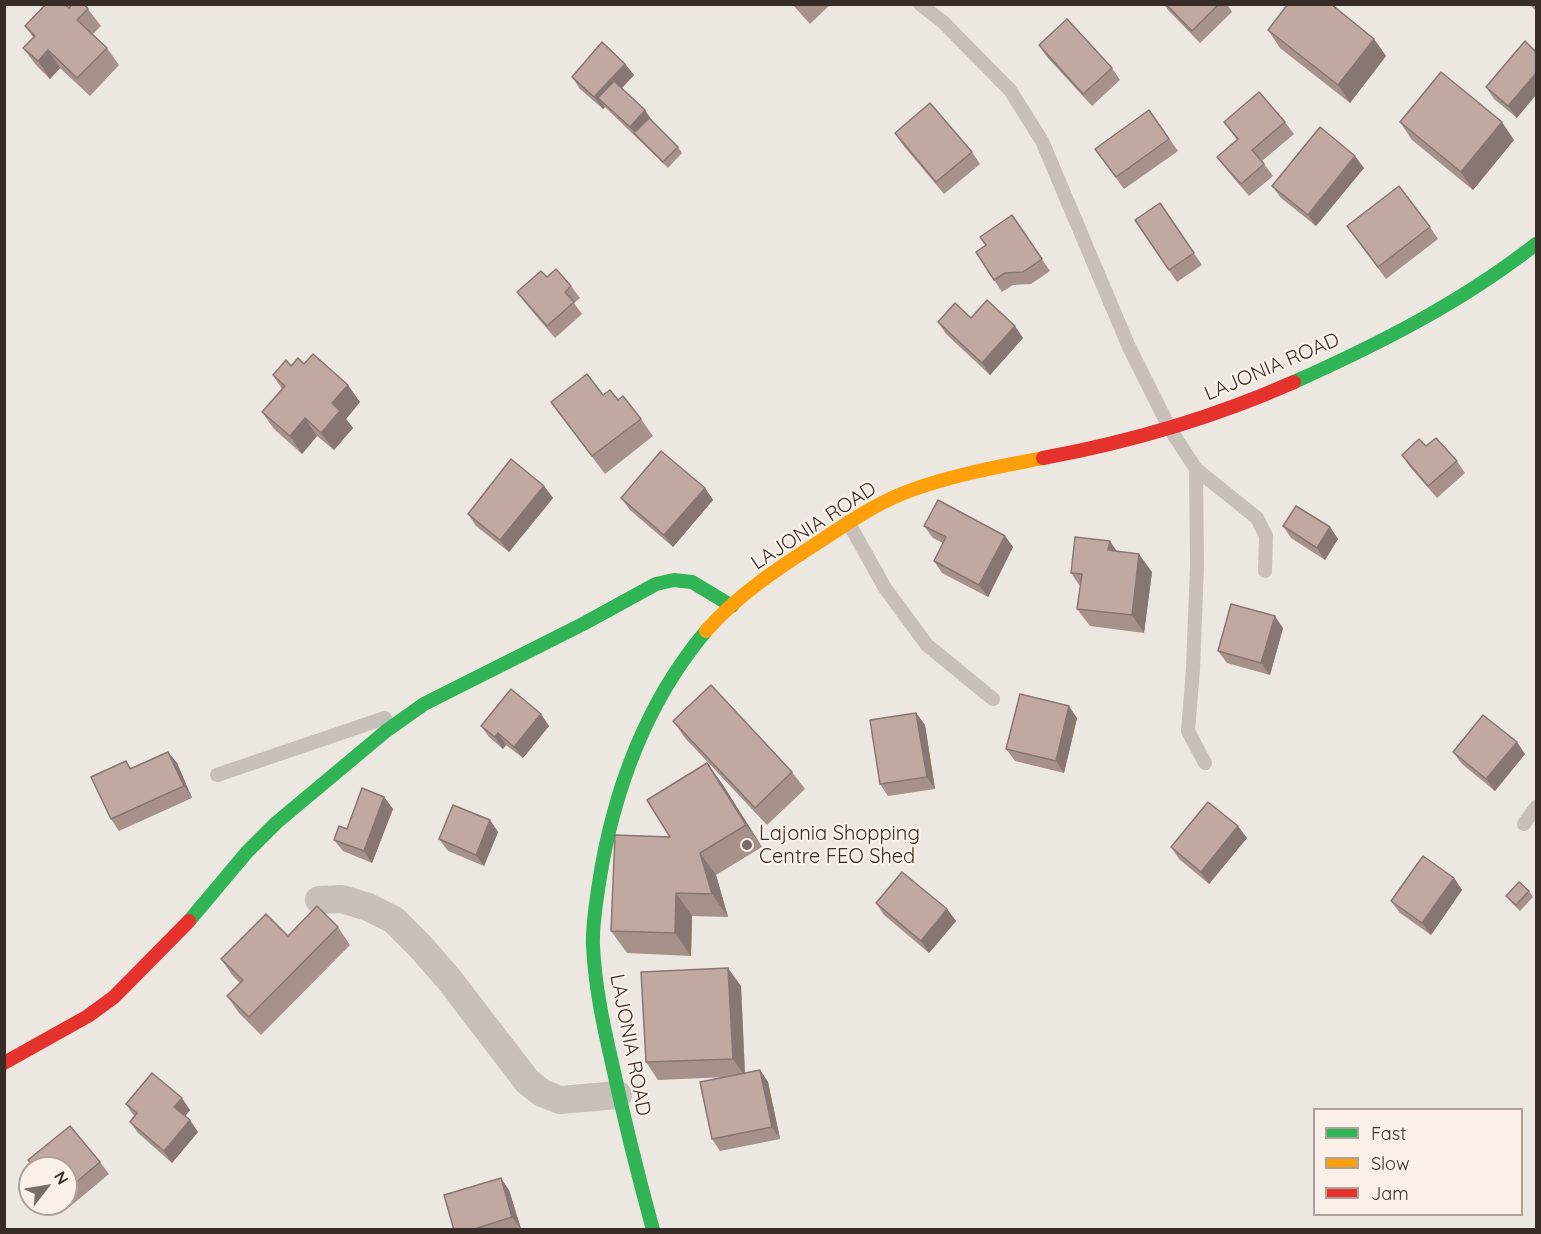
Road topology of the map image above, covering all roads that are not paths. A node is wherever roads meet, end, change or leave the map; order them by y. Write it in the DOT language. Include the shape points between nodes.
graph roads {
  1 [pos="920,4"];
  2 [pos="1536,244"];
  3 [pos="1170,429"];
  4 [pos="1196,469"];
  5 [pos="848,522"];
  6 [pos="1266,571"];
  7 [pos="732,606"];
  8 [pos="993,699"];
  9 [pos="424,704"];
  10 [pos="1205,762"];
  11 [pos="217,775"];
  12 [pos="1536,807"];
  13 [pos="1524,824"];
  14 [pos="319,900"];
  15 [pos="4,1063"];
  16 [pos="618,1095"];
  17 [pos="653,1230"];
  1 -- 3 [label="lane" via="1010,90 1042,141 1129,346"];
  2 -- 3 [label="street, LAJONIA ROAD" via="1464,294 1398,332 1274,390"];
  3 -- 4 [label="lane"];
  3 -- 5 [label="street, LAJONIA ROAD" via="946,479 908,491"];
  4 -- 6 [label="lane" via="1257,518 1266,536"];
  4 -- 10 [label="lane" via="1197,565 1188,731"];
  5 -- 7 [label="street, LAJONIA ROAD"];
  5 -- 8 [label="lane" via="885,588 927,645"];
  7 -- 9 [label="street" via="692,582 656,584"];
  7 -- 16 [label="street, LAJONIA ROAD" via="700,639 645,728 622,781 602,859 593,929 597,992"];
  9 -- 11 [label="lane"];
  9 -- 15 [label="street" via="276,823 180,932 114,997"];
  12 -- 13 [label="lane"];
  14 -- 16 [label="street" via="342,899 394,920 448,978 528,1081 542,1093 560,1100"];
  16 -- 17 [label="street, LAJONIA ROAD"];
}
